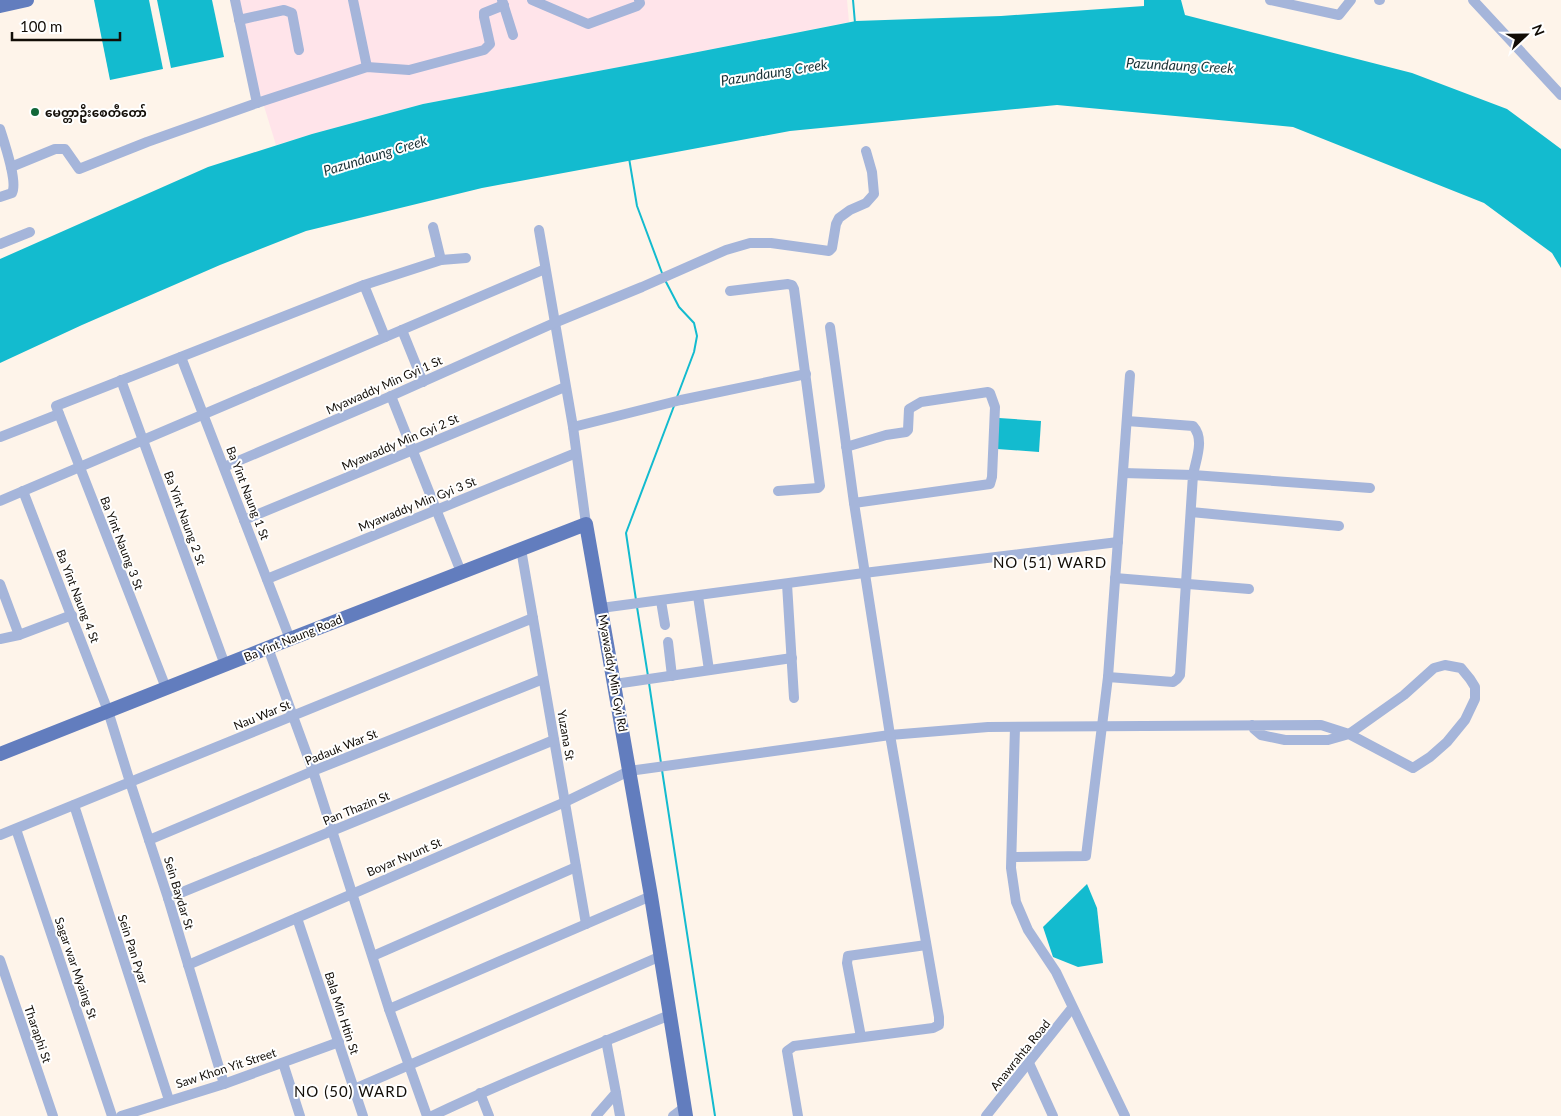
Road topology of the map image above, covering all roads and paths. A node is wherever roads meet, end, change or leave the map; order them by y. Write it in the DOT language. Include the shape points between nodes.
graph roads {
  1 [pos="27,0"];
  2 [pos="235,0"];
  3 [pos="353,0"];
  4 [pos="532,0"];
  5 [pos="639,0"];
  6 [pos="1270,0"];
  7 [pos="1351,0"];
  8 [pos="1473,0"];
  9 [pos="504,2"];
  10 [pos="0,6"];
  11 [pos="239,20"];
  12 [pos="513,35"];
  13 [pos="299,50"];
  14 [pos="367,67"];
  15 [pos="1560,93"];
  16 [pos="257,103"];
  17 [pos="0,130"];
  18 [pos="866,151"];
  19 [pos="10,167"];
  20 [pos="0,197"];
  21 [pos="433,227"];
  22 [pos="539,230"];
  23 [pos="30,232"];
  24 [pos="0,244"];
  25 [pos="466,258"];
  26 [pos="441,260"];
  27 [pos="546,269"];
  28 [pos="364,285"];
  29 [pos="730,291"];
  30 [pos="554,323"];
  31 [pos="830,327"];
  32 [pos="402,330"];
  33 [pos="385,338"];
  34 [pos="181,357"];
  35 [pos="806,374"];
  36 [pos="1130,375"];
  37 [pos="121,380"];
  38 [pos="423,382"];
  39 [pos="565,387"];
  40 [pos="391,396"];
  41 [pos="57,410"];
  42 [pos="204,415"];
  43 [pos="1127,421"];
  44 [pos="572,427"];
  45 [pos="0,438"];
  46 [pos="142,439"];
  47 [pos="846,447"];
  48 [pos="413,450"];
  49 [pos="576,453"];
  50 [pos="79,466"];
  51 [pos="224,467"];
  52 [pos="1123,473"];
  53 [pos="1193,475"];
  54 [pos="1370,488"];
  55 [pos="23,491"];
  56 [pos="778,491"];
  57 [pos="0,501"];
  58 [pos="854,503"];
  59 [pos="437,510"];
  60 [pos="1191,512"];
  61 [pos="244,520"];
  62 [pos="586,524"];
  63 [pos="1339,526"];
  64 [pos="1118,542"];
  65 [pos="516,551"];
  66 [pos="461,572"];
  67 [pos="864,574"];
  68 [pos="1115,578"];
  69 [pos="267,579"];
  70 [pos="0,584"];
  71 [pos="788,584"];
  72 [pos="1186,584"];
  73 [pos="1249,589"];
  74 [pos="698,596"];
  75 [pos="661,600"];
  76 [pos="601,608"];
  77 [pos="72,615"];
  78 [pos="533,618"];
  79 [pos="665,625"];
  80 [pos="18,635"];
  81 [pos="0,639"];
  82 [pos="290,639"];
  83 [pos="668,642"];
  84 [pos="268,648"];
  85 [pos="792,658"];
  86 [pos="225,665"];
  87 [pos="709,670"];
  88 [pos="672,676"];
  89 [pos="1108,677"];
  90 [pos="543,679"];
  91 [pos="615,684"];
  92 [pos="166,688"];
  93 [pos="794,698"];
  94 [pos="108,711"];
  95 [pos="292,716"];
  96 [pos="1252,725"];
  97 [pos="1103,726"];
  98 [pos="1015,727"];
  99 [pos="1349,734"];
  100 [pos="890,735"];
  101 [pos="554,740"];
  102 [pos="0,754"];
  103 [pos="313,771"];
  104 [pos="630,771"];
  105 [pos="130,782"];
  106 [pos="565,802"];
  107 [pos="74,805"];
  108 [pos="16,829"];
  109 [pos="333,831"];
  110 [pos="0,835"];
  111 [pos="149,840"];
  112 [pos="1012,857"];
  113 [pos="576,867"];
  114 [pos="352,893"];
  115 [pos="651,896"];
  116 [pos="168,898"];
  117 [pos="297,918"];
  118 [pos="586,924"];
  119 [pos="926,945"];
  120 [pos="373,956"];
  121 [pos="661,956"];
  122 [pos="0,960"];
  123 [pos="188,965"];
  124 [pos="1072,1008"];
  125 [pos="389,1009"];
  126 [pos="670,1015"];
  127 [pos="861,1037"];
  128 [pos="606,1040"];
  129 [pos="338,1042"];
  130 [pos="283,1063"];
  131 [pos="1029,1064"];
  132 [pos="408,1065"];
  133 [pos="224,1084"];
  134 [pos="354,1089"];
  135 [pos="480,1093"];
  136 [pos="616,1093"];
  137 [pos="168,1100"];
  138 [pos="686,1111"];
  139 [pos="53,1116"];
  140 [pos="112,1116"];
  141 [pos="121,1116"];
  142 [pos="300,1116"];
  143 [pos="363,1116"];
  144 [pos="427,1116"];
  145 [pos="432,1116"];
  146 [pos="489,1116"];
  147 [pos="596,1116"];
  148 [pos="620,1116"];
  149 [pos="673,1116"];
  150 [pos="798,1116"];
  151 [pos="986,1116"];
  152 [pos="1052,1116"];
  153 [pos="1126,1116"];
  1 -- 10 [label="main road"];
  2 -- 11 [label="street"];
  3 -- 14 [label="street"];
  4 -- 5 [label="street" via="588,24 637,6"];
  6 -- 7 [label="street" via="1339,14"];
  8 -- 15 [label="street"];
  9 -- 12 [label="street"];
  9 -- 14 [label="street" via="484,13 490,42 486,49 410,70"];
  11 -- 13 [label="street" via="289,11"];
  11 -- 16 [label="street"];
  14 -- 16 [label="street"];
  16 -- 19 [label="street" via="79,169 65,149 55,149"];
  17 -- 19 [label="street"];
  18 -- 30 [label="street, Myawaddy Min Gyi 1 St" via="874,194 866,203 839,218 829,251 750,243 726,250"];
  19 -- 20 [label="street" via="14,191"];
  21 -- 26 [label="street"];
  22 -- 27 [label="street, Myawaddy Min Gyi Rd"];
  23 -- 24 [label="street"];
  25 -- 26 [label="street"];
  26 -- 28 [label="street"];
  27 -- 30 [label="street, Myawaddy Min Gyi Rd"];
  27 -- 32 [label="street"];
  28 -- 33 [label="street"];
  28 -- 34 [label="street"];
  29 -- 35 [label="street" via="792,285"];
  30 -- 38 [label="street, Myawaddy Min Gyi 1 St"];
  30 -- 39 [label="street, Myawaddy Min Gyi Rd"];
  31 -- 47 [label="street"];
  32 -- 33 [label="street"];
  32 -- 38 [label="street"];
  33 -- 42 [label="street"];
  34 -- 37 [label="street"];
  34 -- 42 [label="street, Ba Yint Naung 1 St"];
  35 -- 44 [label="street"];
  35 -- 56 [label="street" via="820,486"];
  36 -- 43 [label="street"];
  37 -- 41 [label="street"];
  37 -- 46 [label="street, Ba Yint Naung 2 St"];
  38 -- 40 [label="street, Myawaddy Min Gyi 1 St"];
  39 -- 44 [label="street, Myawaddy Min Gyi Rd"];
  39 -- 48 [label="street, Myawaddy Min Gyi 2 St"];
  40 -- 48 [label="street"];
  40 -- 51 [label="street, Myawaddy Min Gyi 1 St"];
  41 -- 45 [label="street"];
  41 -- 50 [label="street, Ba Yint Naung 3 St"];
  42 -- 46 [label="street"];
  42 -- 51 [label="street, Ba Yint Naung 1 St"];
  43 -- 52 [label="street"];
  43 -- 53 [label="street" via="1193,426 1200,442"];
  44 -- 49 [label="street, Myawaddy Min Gyi Rd"];
  46 -- 50 [label="street"];
  46 -- 86 [label="street, Ba Yint Naung 2 St"];
  47 -- 58 [label="street"];
  47 -- 58 [label="street" via="906,432 910,425 910,409 921,402 988,392 995,407 990,484"];
  48 -- 59 [label="street"];
  48 -- 61 [label="street, Myawaddy Min Gyi 2 St"];
  49 -- 59 [label="street, Myawaddy Min Gyi 3 St"];
  49 -- 62 [label="street, Myawaddy Min Gyi Rd"];
  50 -- 55 [label="street"];
  50 -- 92 [label="street, Ba Yint Naung 3 St"];
  51 -- 61 [label="street, Ba Yint Naung 1 St"];
  52 -- 53 [label="street"];
  52 -- 64 [label="street"];
  53 -- 54 [label="street"];
  53 -- 60 [label="street"];
  55 -- 57 [label="street"];
  55 -- 77 [label="street, Ba Yint Naung 4 St"];
  58 -- 67 [label="street"];
  59 -- 66 [label="street"];
  59 -- 69 [label="street, Myawaddy Min Gyi 3 St"];
  60 -- 63 [label="street"];
  60 -- 72 [label="street"];
  61 -- 69 [label="street, Ba Yint Naung 1 St"];
  62 -- 65 [label="main road, Ba Yint Naung Road"];
  62 -- 76 [label="main road, Myawaddy Min Gyi Rd"];
  64 -- 67 [label="street"];
  64 -- 68 [label="street"];
  65 -- 66 [label="main road, Ba Yint Naung Road"];
  65 -- 78 [label="street, Yuzana St"];
  66 -- 82 [label="main road, Ba Yint Naung Road"];
  67 -- 71 [label="street"];
  67 -- 100 [label="street"];
  68 -- 72 [label="street"];
  68 -- 89 [label="street"];
  69 -- 82 [label="street, Ba Yint Naung 1 St"];
  70 -- 80 [label="street"];
  71 -- 74 [label="street"];
  71 -- 85 [label="street"];
  72 -- 73 [label="street"];
  72 -- 89 [label="street" via="1178,679 1173,682"];
  74 -- 75 [label="street"];
  74 -- 87 [label="street"];
  75 -- 76 [label="street"];
  75 -- 79 [label="street"];
  76 -- 91 [label="main road, Myawaddy Min Gyi Rd"];
  77 -- 80 [label="street"];
  77 -- 94 [label="street, Ba Yint Naung 4 St"];
  78 -- 90 [label="street, Yuzana St"];
  78 -- 95 [label="street, Nau War St"];
  80 -- 81 [label="street"];
  82 -- 84 [label="main road, Ba Yint Naung Road"];
  83 -- 88 [label="street"];
  84 -- 86 [label="main road, Ba Yint Naung Road"];
  84 -- 95 [label="street"];
  85 -- 87 [label="street"];
  85 -- 93 [label="street"];
  86 -- 92 [label="main road, Ba Yint Naung Road"];
  87 -- 88 [label="street"];
  88 -- 91 [label="street"];
  89 -- 97 [label="street"];
  90 -- 101 [label="street, Yuzana St"];
  90 -- 103 [label="street, Padauk War St"];
  91 -- 104 [label="main road, Myawaddy Min Gyi Rd"];
  92 -- 94 [label="main road, Ba Yint Naung Road"];
  94 -- 102 [label="main road, Ba Yint Naung Road"];
  94 -- 105 [label="street, Sein Baydar St"];
  95 -- 103 [label="street"];
  95 -- 105 [label="street, Nau War St"];
  96 -- 97 [label="street, Boyar Nyunt St"];
  96 -- 99 [label="street, Boyar Nyunt St" via="1322,725"];
  96 -- 99 [label="street" via="1261,735 1285,740 1328,740"];
  97 -- 98 [label="street, Boyar Nyunt St"];
  97 -- 112 [label="street" via="1086,856"];
  98 -- 100 [label="street, Boyar Nyunt St"];
  98 -- 112 [label="street"];
  99 -- 99 [label="street, Boyar Nyunt St" via="1404,695 1434,668 1444,664 1461,668 1475,687 1475,699 1465,720 1447,742 1413,768"];
  100 -- 104 [label="street, Boyar Nyunt St"];
  100 -- 119 [label="street"];
  101 -- 106 [label="street, Yuzana St"];
  101 -- 109 [label="street, Pan Thazin St"];
  103 -- 109 [label="street"];
  103 -- 111 [label="street, Padauk War St"];
  104 -- 106 [label="street, Boyar Nyunt St"];
  104 -- 115 [label="main road, Myawaddy Min Gyi Rd"];
  105 -- 107 [label="street, Nau War St"];
  105 -- 111 [label="street, Sein Baydar St"];
  106 -- 113 [label="street, Yuzana St"];
  106 -- 114 [label="street, Boyar Nyunt St"];
  107 -- 108 [label="street, Nau War St"];
  107 -- 137 [label="street, Sein Pan Pyar"];
  108 -- 110 [label="street, Nau War St"];
  108 -- 140 [label="street, Sagar war Myaing St"];
  109 -- 114 [label="street"];
  109 -- 116 [label="street, Pan Thazin St"];
  111 -- 116 [label="street, Sein Baydar St"];
  112 -- 124 [label="street" via="1016,902 1028,930 1056,972"];
  113 -- 118 [label="street, Yuzana St"];
  113 -- 120 [label="street"];
  114 -- 117 [label="street, Boyar Nyunt St"];
  114 -- 120 [label="street"];
  115 -- 118 [label="street"];
  115 -- 121 [label="main road, Myawaddy Min Gyi Rd"];
  116 -- 123 [label="street, Sein Baydar St"];
  117 -- 123 [label="street, Boyar Nyunt St"];
  117 -- 129 [label="street, Bala Min Htin St"];
  118 -- 125 [label="street"];
  119 -- 127 [label="street" via="939,1025"];
  119 -- 127 [label="street" via="848,956"];
  120 -- 125 [label="street"];
  121 -- 126 [label="main road, Myawaddy Min Gyi Rd"];
  121 -- 132 [label="street"];
  122 -- 139 [label="street, Tharaphi St"];
  123 -- 133 [label="street, Sein Baydar St"];
  124 -- 131 [label="street, Anawrahta Road"];
  124 -- 153 [label="street"];
  125 -- 132 [label="street"];
  126 -- 128 [label="street"];
  126 -- 138 [label="main road, Myawaddy Min Gyi Rd"];
  127 -- 150 [label="street" via="794,1046 787,1051"];
  128 -- 135 [label="street"];
  128 -- 136 [label="street"];
  129 -- 130 [label="street, Saw Khon Yit Street"];
  129 -- 134 [label="street, Bala Min Htin St"];
  130 -- 133 [label="street, Saw Khon Yit Street"];
  130 -- 142 [label="street"];
  131 -- 151 [label="street, Anawrahta Road"];
  131 -- 152 [label="street"];
  132 -- 134 [label="street"];
  132 -- 144 [label="street"];
  133 -- 137 [label="street, Saw Khon Yit Street"];
  134 -- 143 [label="street, Bala Min Htin St"];
  135 -- 145 [label="street"];
  135 -- 146 [label="street"];
  136 -- 147 [label="street"];
  136 -- 148 [label="street"];
  137 -- 141 [label="street, Saw Khon Yit Street"];
  138 -- 149 [label="street"];
}
